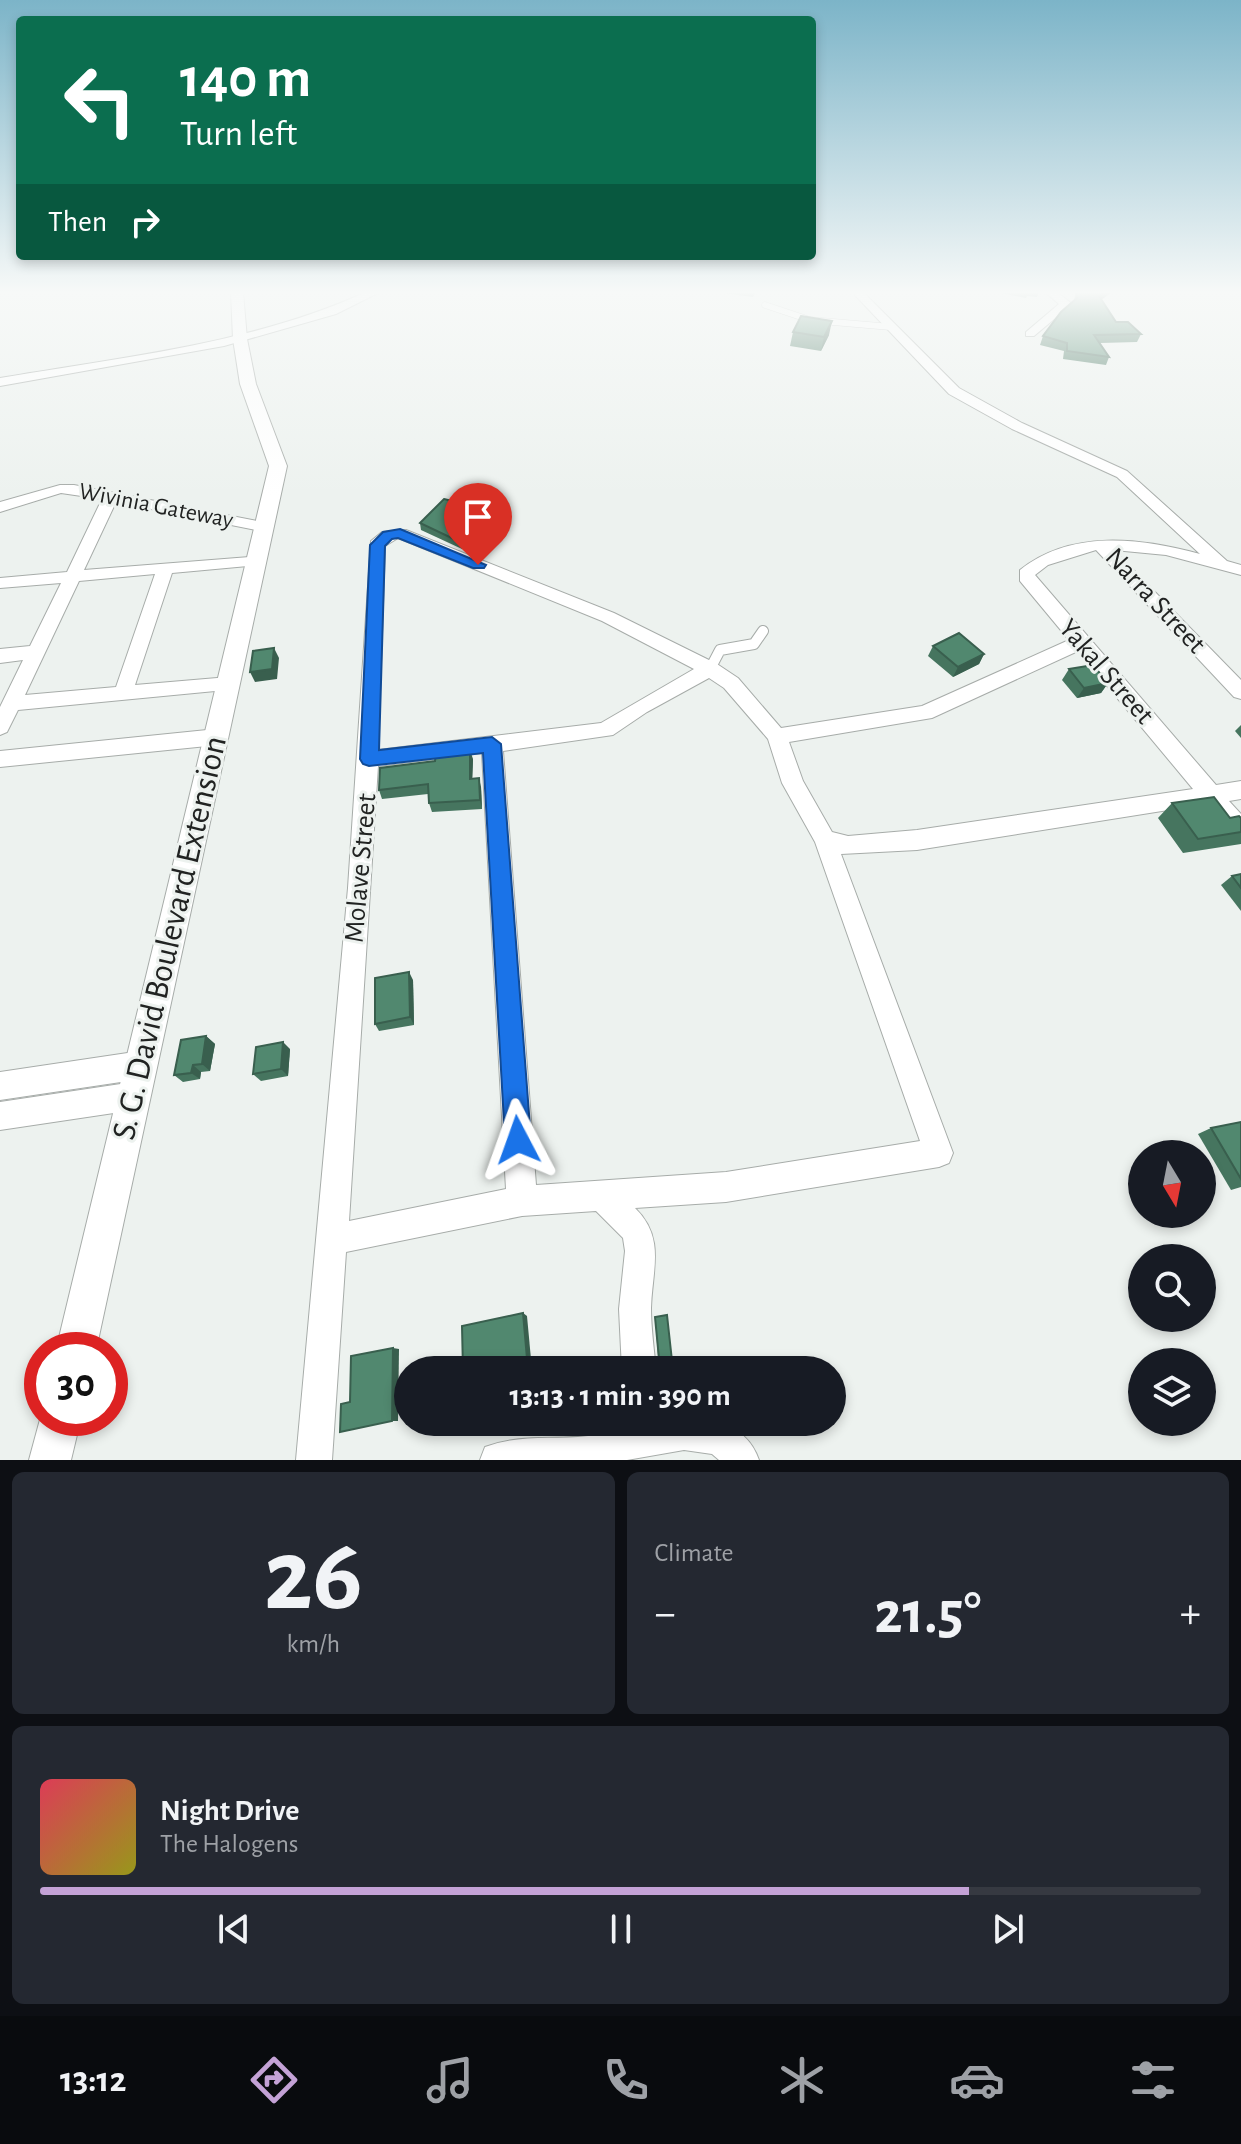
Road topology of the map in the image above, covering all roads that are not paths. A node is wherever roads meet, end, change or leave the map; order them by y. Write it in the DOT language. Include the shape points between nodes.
graph roads {
  1 [pos="118,360"];
  2 [pos="243,360"];
  3 [pos="922,360"];
  4 [pos="0,382"];
  5 [pos="111,497"];
  6 [pos="0,507"];
  7 [pos="266,527"];
  8 [pos="1099,544"];
  9 [pos="258,560"];
  10 [pos="1220,563"];
  11 [pos="165,569"];
  12 [pos="1241,570"];
  13 [pos="72,577"];
  14 [pos="0,583"];
  15 [pos="763,631"];
  16 [pos="1081,642"];
  17 [pos="36,652"];
  18 [pos="0,656"];
  19 [pos="710,669"];
  20 [pos="229,684"];
  21 [pos="1241,692"];
  22 [pos="123,693"];
  23 [pos="11,703"];
  24 [pos="0,727"];
  25 [pos="777,736"];
  26 [pos="217,737"];
  27 [pos="492,744"];
  28 [pos="0,759"];
  29 [pos="369,759"];
  30 [pos="1241,790"];
  31 [pos="1212,795"];
  32 [pos="1241,830"];
  33 [pos="825,840"];
  34 [pos="141,1065"];
  35 [pos="0,1086"];
  36 [pos="134,1096"];
  37 [pos="0,1116"];
  38 [pos="603,1197"];
  39 [pos="522,1201"];
  40 [pos="331,1240"];
  41 [pos="80,1332"];
  42 [pos="638,1356"];
  43 [pos="56,1436"];
  44 [pos="634,1436"];
  45 [pos="705,1436"];
  46 [pos="594,1457"];
  47 [pos="50,1460"];
  48 [pos="314,1460"];
  49 [pos="498,1460"];
  50 [pos="741,1460"];
  1 -- 4 [label="street"];
  2 -- 7 [label="street, S. G. David Boulevard Extension" via="278,466"];
  3 -- 10 [label="street" via="954,391 1122,474"];
  5 -- 6 [label="street, Wivinia Gateway" via="60,489"];
  5 -- 7 [label="street, Wivinia Gateway"];
  5 -- 13 [label="street"];
  7 -- 9 [label="street, S. G. David Boulevard Extension"];
  8 -- 10 [label="street, Narra Street" via="1166,550"];
  8 -- 16 [label="street, Yakal Street" via="1042,561 1026,574"];
  8 -- 21 [label="street, Narra Street"];
  9 -- 11 [label="street"];
  9 -- 20 [label="street, S. G. David Boulevard Extension"];
  10 -- 12 [label="street, Narra Street"];
  11 -- 13 [label="street"];
  11 -- 22 [label="street"];
  13 -- 14 [label="street"];
  13 -- 17 [label="street"];
  15 -- 19 [label="lane" via="754,644 720,650"];
  16 -- 25 [label="street" via="925,713"];
  16 -- 31 [label="street, Yakal Street"];
  17 -- 18 [label="street"];
  17 -- 23 [label="street"];
  19 -- 25 [label="street, Molave Street" via="731,683"];
  19 -- 27 [label="street" via="606,730"];
  19 -- 29 [label="street, Molave Street" via="608,617 400,533 388,535 377,545"];
  20 -- 22 [label="street"];
  20 -- 26 [label="street, S. G. David Boulevard Extension"];
  22 -- 23 [label="street"];
  23 -- 24 [label="street"];
  25 -- 33 [label="street" via="793,783"];
  26 -- 28 [label="street"];
  26 -- 34 [label="street, S. G. David Boulevard Extension"];
  27 -- 29 [label="street"];
  27 -- 39 [label="street"];
  29 -- 40 [label="street, Molave Street"];
  30 -- 31 [label="street"];
  31 -- 32 [label="street, Yakal Street"];
  31 -- 33 [label="street" via="917,840 848,846"];
  33 -- 38 [label="street" via="939,1153 726,1187"];
  34 -- 35 [label="street"];
  34 -- 36 [label="street, S. G. David Boulevard Extension"];
  36 -- 37 [label="street"];
  36 -- 41 [label="street, S. G. David Boulevard Extension"];
  38 -- 39 [label="street"];
  38 -- 42 [label="street" via="637,1231"];
  39 -- 40 [label="street"];
  40 -- 48 [label="street, Molave Street"];
  43 -- 47 [label="street"];
  44 -- 46 [label="street"];
  45 -- 50 [label="street" via="719,1438"];
  46 -- 49 [label="street" via="527,1455"];
}
